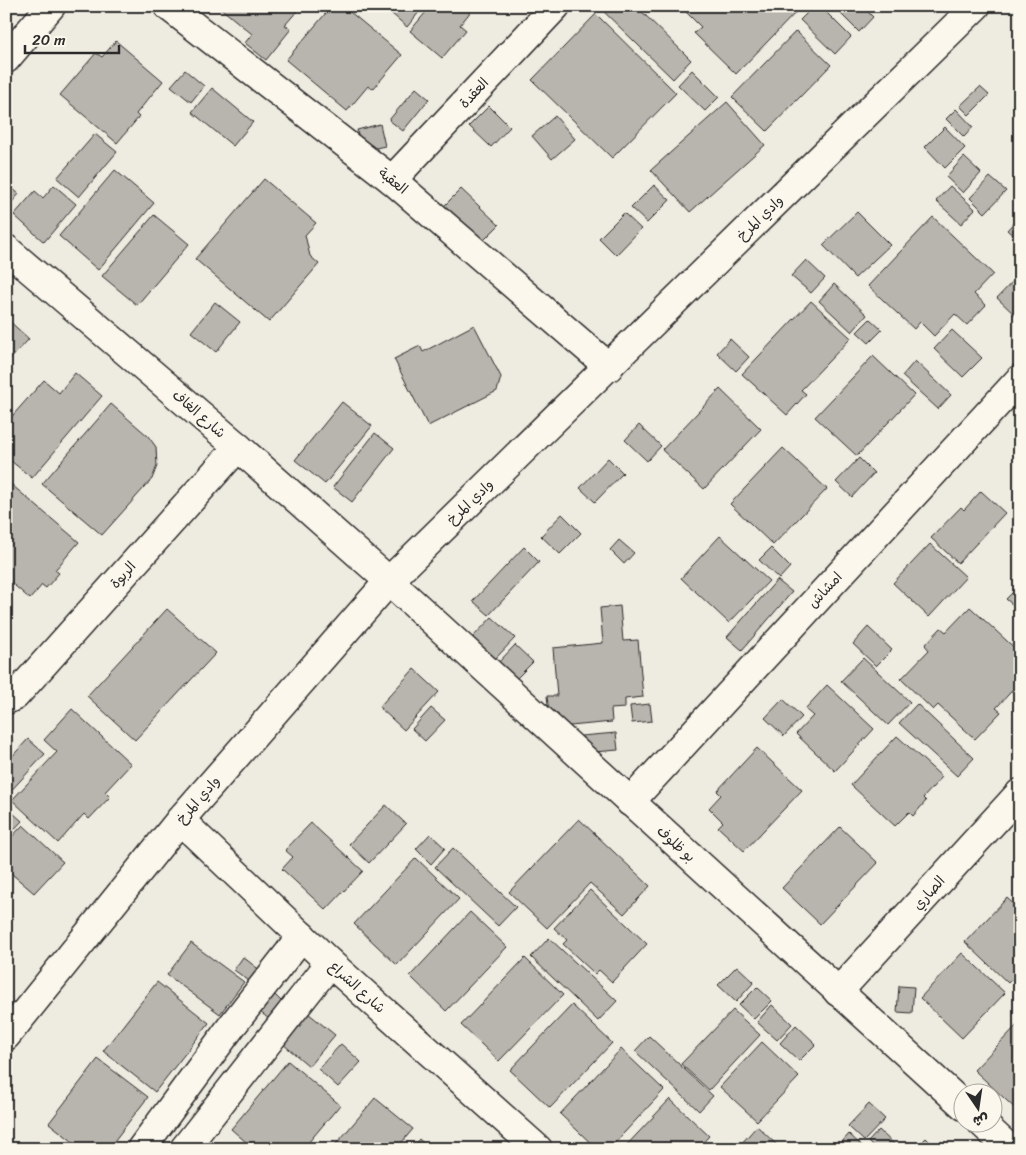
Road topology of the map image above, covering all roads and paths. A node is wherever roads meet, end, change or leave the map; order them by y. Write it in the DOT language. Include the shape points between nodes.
graph roads {
  1 [pos="51,6"];
  2 [pos="168,6"];
  3 [pos="556,6"];
  4 [pos="976,6"];
  5 [pos="6,59"];
  6 [pos="392,180"];
  7 [pos="6,249"];
  8 [pos="609,367"];
  9 [pos="1020,379"];
  10 [pos="238,447"];
  11 [pos="389,581"];
  12 [pos="6,700"];
  13 [pos="1019,795"];
  14 [pos="630,802"];
  15 [pos="180,820"];
  16 [pos="302,936"];
  17 [pos="330,963"];
  18 [pos="838,992"];
  19 [pos="232,1027"];
  20 [pos="6,1036"];
  21 [pos="262,1050"];
  22 [pos="954,1097"];
  23 [pos="179,1098"];
  24 [pos="207,1120"];
  25 [pos="992,1132"];
  26 [pos="141,1149"];
  27 [pos="184,1149"];
  28 [pos="538,1149"];
  29 [pos="1010,1149"];
  1 -- 5 [label="street"];
  2 -- 6 [label="street, العقبة"];
  3 -- 6 [label="street, العقدة"];
  4 -- 8 [label="street, وادي المرخ"];
  6 -- 8 [label="street, العقبة"];
  7 -- 10 [label="street, شارع الغاف"];
  8 -- 11 [label="street, وادي المرخ"];
  9 -- 14 [label="street, امشاش"];
  10 -- 11 [label="street, شارع الغاف"];
  10 -- 12 [label="street, الربوة" via="15,696"];
  11 -- 14 [label="street, بو ظلوف"];
  11 -- 15 [label="street, وادي المرخ"];
  13 -- 18 [label="street, الصاري"];
  14 -- 18 [label="street, بو ظلوف"];
  15 -- 16 [label="street, شارع الشراع"];
  15 -- 20 [label="street, وادي المرخ"];
  16 -- 17 [label="street, شارع الشراع"];
  16 -- 19 [label="street"];
  17 -- 21 [label="street"];
  17 -- 28 [label="street, شارع الشراع"];
  18 -- 22 [label="street, بو ظلوف"];
  19 -- 21 [label="street"];
  19 -- 23 [label="street"];
  21 -- 24 [label="street"];
  23 -- 24 [label="street"];
  23 -- 26 [label="street"];
  24 -- 27 [label="street"];
  25 -- 29 [label="street"];
}
